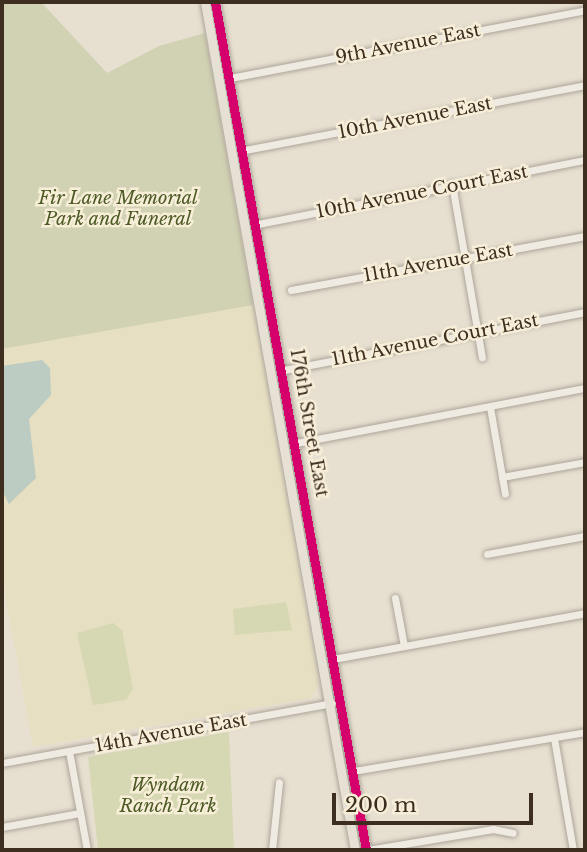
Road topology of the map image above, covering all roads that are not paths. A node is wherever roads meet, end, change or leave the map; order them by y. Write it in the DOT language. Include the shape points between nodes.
graph roads {
  1 [pos="205,2"];
  2 [pos="216,2"];
  3 [pos="585,10"];
  4 [pos="230,78"];
  5 [pos="585,85"];
  6 [pos="245,150"];
  7 [pos="585,160"];
  8 [pos="452,184"];
  9 [pos="258,224"];
  10 [pos="585,236"];
  11 [pos="466,257"];
  12 [pos="291,290"];
  13 [pos="585,312"];
  14 [pos="263,314"];
  15 [pos="478,331"];
  16 [pos="482,356"];
  17 [pos="284,370"];
  18 [pos="585,388"];
  19 [pos="490,407"];
  20 [pos="296,443"];
  21 [pos="585,462"];
  22 [pos="502,477"];
  23 [pos="505,494"];
  24 [pos="585,536"];
  25 [pos="487,554"];
  26 [pos="309,580"];
  27 [pos="395,598"];
  28 [pos="585,613"];
  29 [pos="404,646"];
  30 [pos="333,659"];
  31 [pos="340,702"];
  32 [pos="329,704"];
  33 [pos="585,732"];
  34 [pos="554,738"];
  35 [pos="69,751"];
  36 [pos="2,763"];
  37 [pos="353,771"];
  38 [pos="279,782"];
  39 [pos="80,813"];
  40 [pos="2,827"];
  41 [pos="513,833"];
  42 [pos="87,850"];
  43 [pos="272,850"];
  44 [pos="355,850"];
  45 [pos="367,850"];
  46 [pos="573,850"];
  1 -- 14 [label="main road, 176th Street East"];
  2 -- 4 [label="main road, 176th Street East"];
  3 -- 4 [label="street, 9th Avenue East"];
  4 -- 6 [label="main road, 176th Street East"];
  5 -- 6 [label="street, 10th Avenue East"];
  6 -- 9 [label="main road, 176th Street East"];
  7 -- 8 [label="street, 10th Avenue Court East"];
  8 -- 9 [label="street, 10th Avenue Court East"];
  8 -- 11 [label="street"];
  9 -- 17 [label="main road, 176th Street East"];
  10 -- 11 [label="street, 11th Avenue East"];
  11 -- 12 [label="street, 11th Avenue East"];
  11 -- 15 [label="street"];
  13 -- 15 [label="street, 11th Avenue Court East"];
  14 -- 17 [label="main road"];
  14 -- 26 [label="main road, 176th Street East"];
  15 -- 16 [label="street"];
  15 -- 17 [label="street, 11th Avenue Court East"];
  17 -- 20 [label="main road, 176th Street East"];
  18 -- 19 [label="street"];
  19 -- 20 [label="street"];
  19 -- 22 [label="street"];
  20 -- 30 [label="main road, 176th Street East"];
  21 -- 22 [label="street"];
  22 -- 23 [label="street"];
  24 -- 25 [label="street"];
  26 -- 30 [label="main road"];
  26 -- 32 [label="main road, 176th Street East"];
  27 -- 29 [label="street"];
  28 -- 29 [label="street"];
  29 -- 30 [label="street"];
  30 -- 31 [label="main road, 176th Street East"];
  31 -- 32 [label="street, 14th Avenue East"];
  31 -- 37 [label="main road, 176th Street East"];
  32 -- 35 [label="street, 14th Avenue East"];
  32 -- 44 [label="main road, 176th Street East"];
  33 -- 34 [label="street"];
  34 -- 37 [label="street"];
  34 -- 46 [label="street"];
  35 -- 36 [label="street, 14th Avenue East"];
  35 -- 39 [label="street"];
  37 -- 45 [label="main road, 176th Street East"];
  38 -- 43 [label="street"];
  39 -- 40 [label="street"];
  39 -- 42 [label="street"];
  41 -- 45 [label="street" via="493,829"];
}
